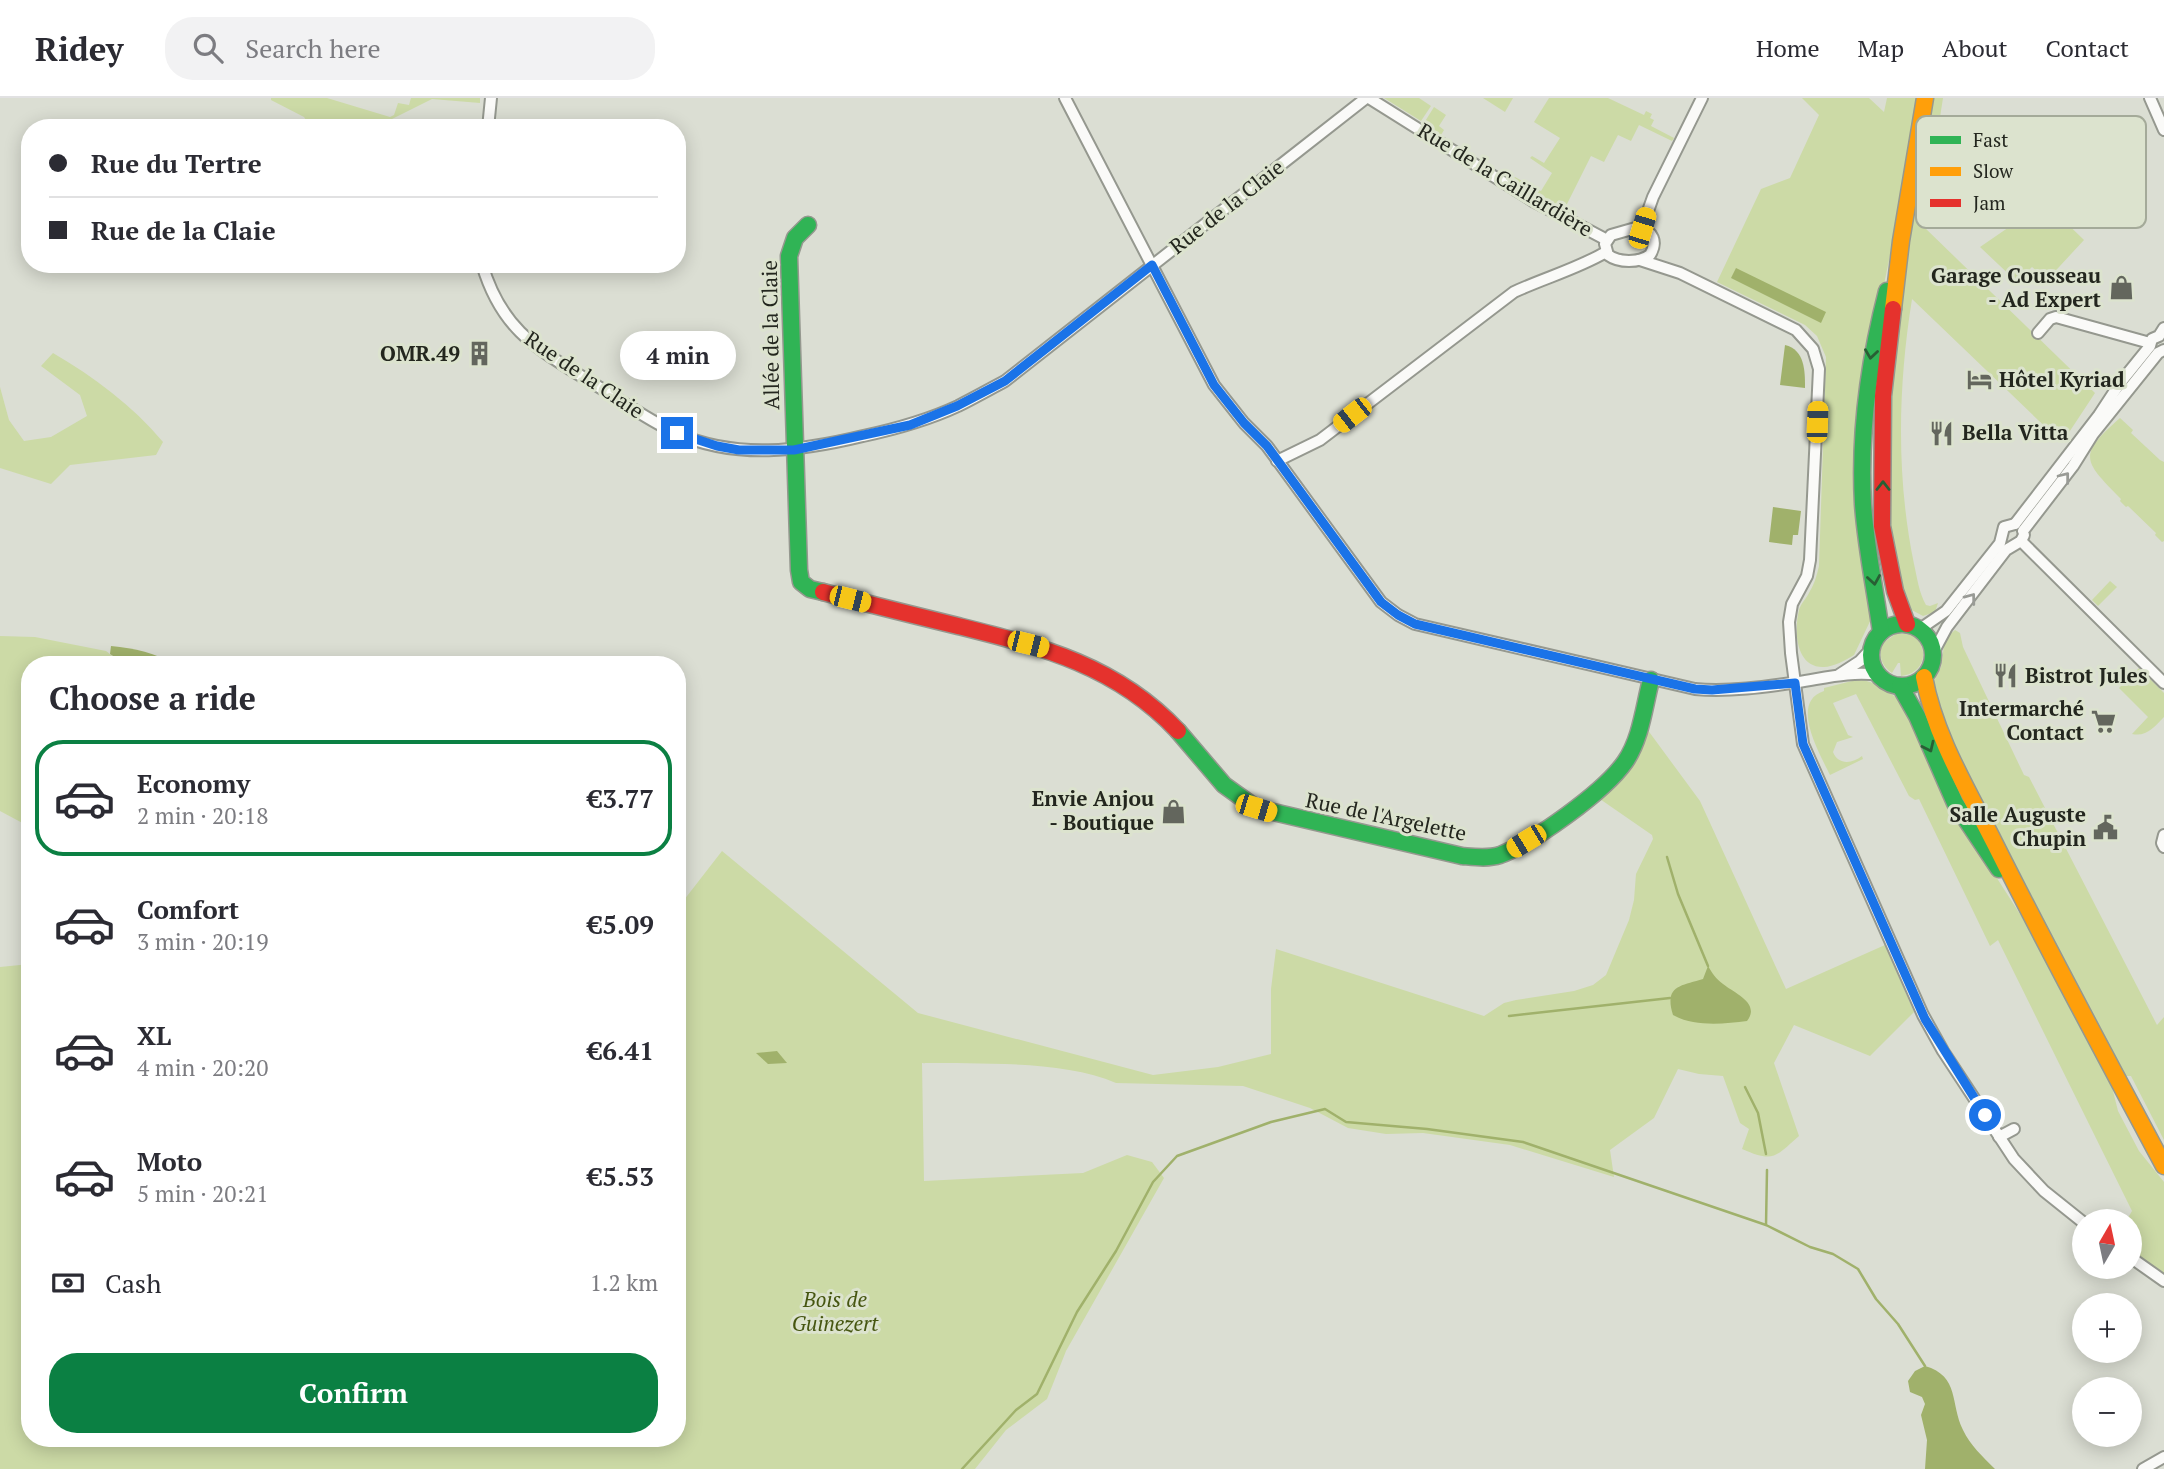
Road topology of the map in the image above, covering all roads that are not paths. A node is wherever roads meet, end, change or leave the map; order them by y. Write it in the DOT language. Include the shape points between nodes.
graph roads {
  1 [pos="491,98"];
  2 [pos="1065,98"];
  3 [pos="1367,98"];
  4 [pos="1702,98"];
  5 [pos="1925,98"];
  6 [pos="2150,98"];
  7 [pos="1922,116"];
  8 [pos="489,119"];
  9 [pos="2164,130"];
  10 [pos="1916,152"];
  11 [pos="808,225"];
  12 [pos="1642,228"];
  13 [pos="1606,240"];
  14 [pos="1901,241"];
  15 [pos="1654,245"];
  16 [pos="1606,252"];
  17 [pos="1640,260"];
  18 [pos="1152,265"];
  19 [pos="486,273"];
  20 [pos="1680,273"];
  21 [pos="2038,333"];
  22 [pos="2129,337"];
  23 [pos="2159,342"];
  24 [pos="2139,360"];
  25 [pos="794,450"];
  26 [pos="1277,461"];
  27 [pos="2018,535"];
  28 [pos="2003,538"];
  29 [pos="1913,626"];
  30 [pos="1881,632"];
  31 [pos="1871,648"];
  32 [pos="1933,653"];
  33 [pos="1879,675"];
  34 [pos="1838,676"];
  35 [pos="1924,677"];
  36 [pos="1651,680"];
  37 [pos="1795,683"];
  38 [pos="2164,683"];
  39 [pos="1900,686"];
  40 [pos="2164,835"];
  41 [pos="2164,847"];
  42 [pos="2035,923"];
  43 [pos="2014,1129"];
  44 [pos="1999,1137"];
  45 [pos="2164,1166"];
  46 [pos="2072,1213"];
  47 [pos="2142,1265"];
  48 [pos="2164,1281"];
  49 [pos="2164,1457"];
  50 [pos="2143,1469"];
  1 -- 8 [label="street"];
  2 -- 18 [label="street"];
  3 -- 13 [label="street, Rue de la Caillardière" via="1533,201"];
  3 -- 18 [label="street, Rue de la Claie"];
  4 -- 12 [label="street"];
  5 -- 7 [label="main road"];
  6 -- 9 [label="street"];
  10 -- 14 [label="main road"];
  11 -- 25 [label="main road, Allée de la Claie" via="795,238 789,256"];
  12 -- 13 [label="street" via="1614,233"];
  12 -- 15 [label="street" via="1650,233"];
  13 -- 16 [label="street"];
  29 -- 14 [label="main road, one-way" via="1895,591 1882,526 1883,396"];
  14 -- 30 [label="main road, one-way" via="1874,338 1862,418 1863,503"];
  15 -- 17 [label="street" via="1650,255"];
  15 -- 20 [label="street"];
  16 -- 17 [label="street" via="1617,260"];
  16 -- 26 [label="street" via="1514,292 1320,440"];
  17 -- 20 [label="street"];
  18 -- 25 [label="street, Rue de la Claie" via="1005,381 968,401 910,425"];
  18 -- 26 [label="street" via="1214,385"];
  19 -- 25 [label="street, Rue de la Claie" via="502,312 530,344 652,420 719,446"];
  20 -- 37 [label="street" via="1796,330 1816,357 1812,540 1807,576 1792,604 1789,621"];
  21 -- 22 [label="street" via="2056,317"];
  22 -- 23 [label="street"];
  22 -- 24 [label="street" via="2137,346"];
  23 -- 24 [label="street"];
  27 -- 23 [label="street, one-way" via="2073,466"];
  24 -- 27 [label="street"];
  25 -- 36 [label="main road, Rue de l'Argelette" via="799,570 810,589 1043,648 1092,667 1155,709 1238,799 1279,815 1462,856 1496,856 1526,841 1618,771 1632,746"];
  26 -- 36 [label="street" via="1381,602 1398,615 1415,624"];
  27 -- 28 [label="street" via="2006,543"];
  27 -- 28 [label="street" via="2004,527"];
  32 -- 27 [label="street, one-way" via="1947,627"];
  27 -- 38 [label="street"];
  28 -- 29 [label="street" via="1946,611"];
  29 -- 30 [label="main road" via="1893,625"];
  29 -- 32 [label="main road" via="1929,639"];
  30 -- 31 [label="main road"];
  31 -- 33 [label="main road" via="1872,664"];
  31 -- 34 [label="street"];
  32 -- 35 [label="main road"];
  33 -- 34 [label="street"];
  33 -- 39 [label="main road"];
  34 -- 37 [label="street"];
  35 -- 39 [label="main road"];
  35 -- 42 [label="main road" via="1926,697 1943,736"];
  36 -- 37 [label="street" via="1712,690"];
  37 -- 44 [label="street" via="1803,744 1923,1015"];
  39 -- 42 [label="main road, one-way" via="1955,803"];
  40 -- 41 [label="street"];
  42 -- 45 [label="main road"];
  43 -- 44 [label="street"];
  44 -- 46 [label="street" via="2023,1170"];
  47 -- 48 [label="street"];
  49 -- 50 [label="street"];
}
